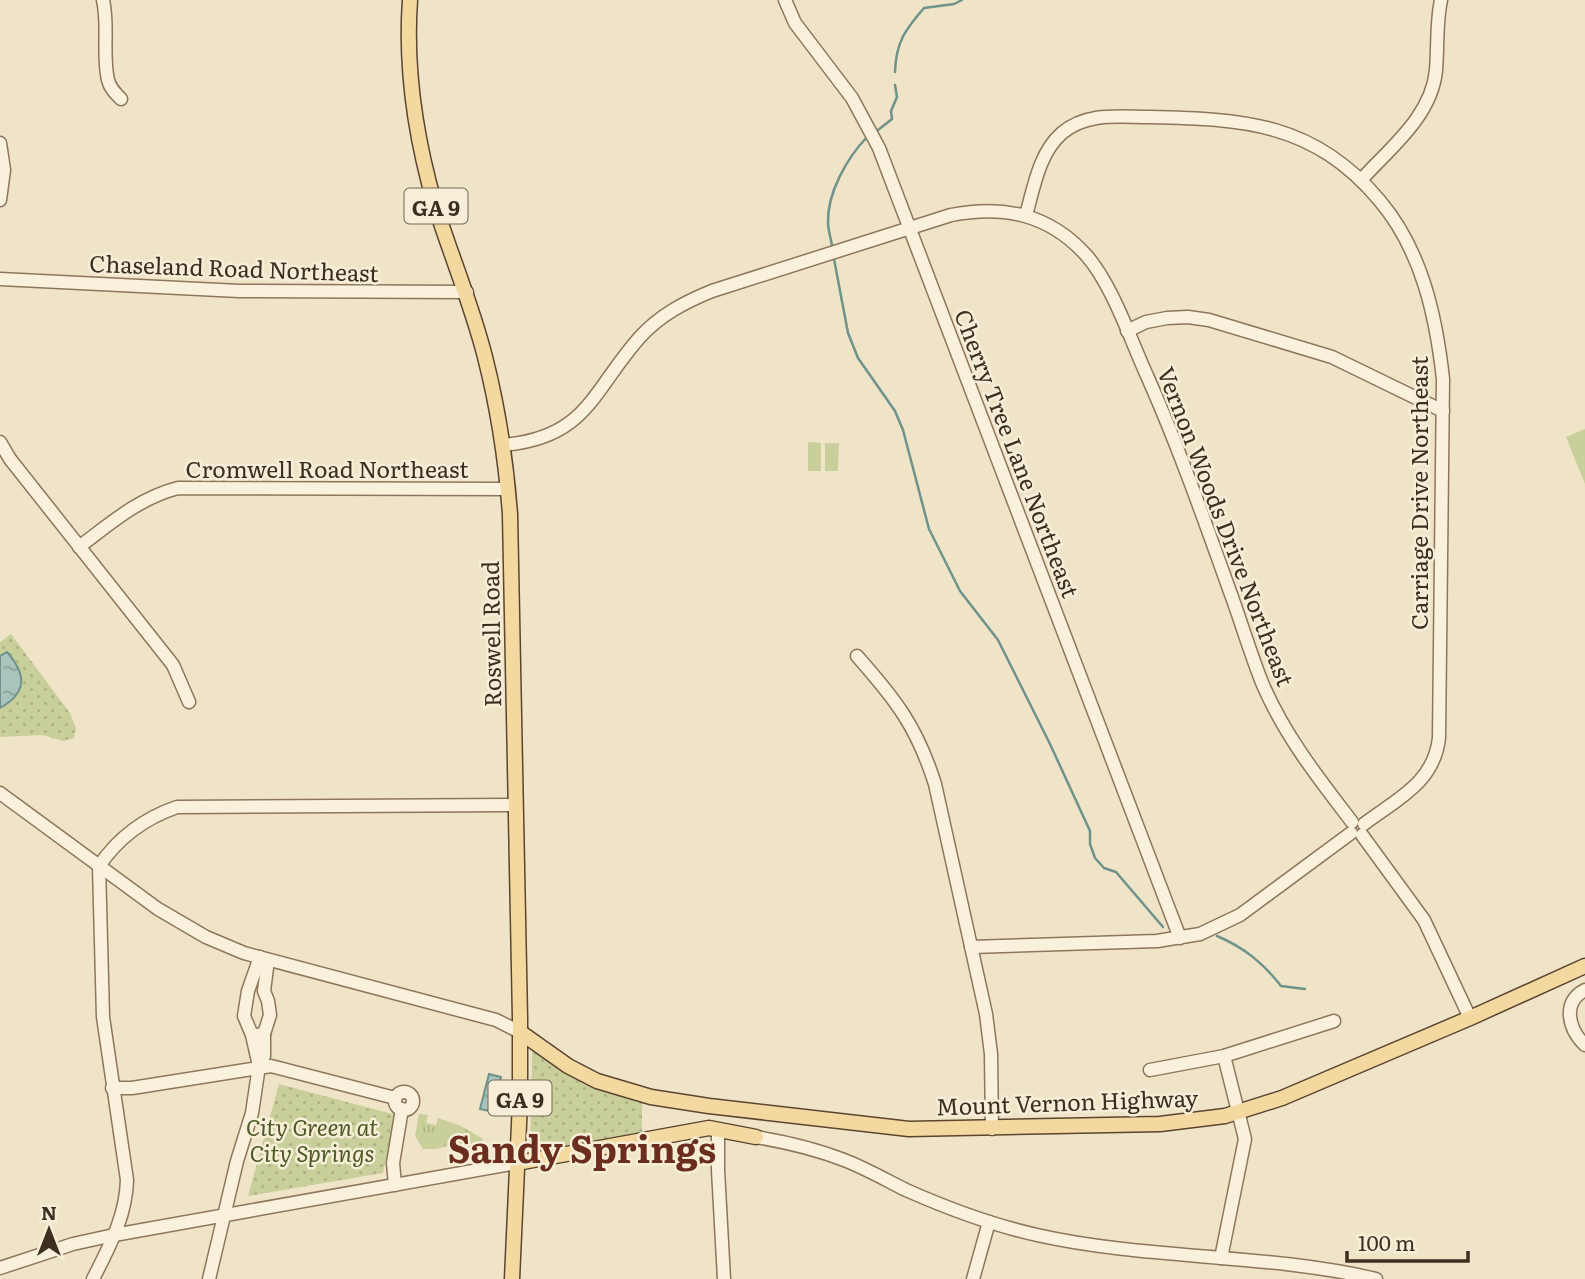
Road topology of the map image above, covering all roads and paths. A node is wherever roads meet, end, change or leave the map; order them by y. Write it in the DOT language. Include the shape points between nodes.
graph roads {
  1 [pos="103,0"];
  2 [pos="410,0"];
  3 [pos="785,0"];
  4 [pos="1441,0"];
  5 [pos="121,99"];
  6 [pos="0,143"];
  7 [pos="1361,180"];
  8 [pos="1,192"];
  9 [pos="0,200"];
  10 [pos="1026,215"];
  11 [pos="909,227"];
  12 [pos="0,279"];
  13 [pos="467,292"];
  14 [pos="1127,331"];
  15 [pos="1443,411"];
  16 [pos="0,442"];
  17 [pos="503,445"];
  18 [pos="508,489"];
  19 [pos="79,547"];
  20 [pos="857,656"];
  21 [pos="189,702"];
  22 [pos="0,793"];
  23 [pos="516,805"];
  24 [pos="1357,829"];
  25 [pos="99,866"];
  26 [pos="1180,938"];
  27 [pos="971,947"];
  28 [pos="264,958"];
  29 [pos="1585,966"];
  30 [pos="1585,990"];
  31 [pos="248,991"];
  32 [pos="264,991"];
  33 [pos="1471,1018"];
  34 [pos="1334,1021"];
  35 [pos="520,1032"];
  36 [pos="258,1035"];
  37 [pos="1585,1045"];
  38 [pos="1224,1056"];
  39 [pos="259,1066"];
  40 [pos="1150,1070"];
  41 [pos="112,1088"];
  42 [pos="1240,1112"];
  43 [pos="992,1129"];
  44 [pos="718,1130"];
  45 [pos="756,1137"];
  46 [pos="517,1163"];
  47 [pos="395,1185"];
  48 [pos="224,1216"];
  49 [pos="989,1222"];
  50 [pos="114,1235"];
  51 [pos="1221,1258"];
  52 [pos="0,1268"];
  53 [pos="93,1279"];
  54 [pos="209,1279"];
  55 [pos="512,1279"];
  56 [pos="724,1279"];
  57 [pos="973,1279"];
  58 [pos="1376,1279"];
  1 -- 5 [label="street" via="108,80"];
  2 -- 13 [label="main road, Roswell Road / GA 9" via="411,70 419,137 435,203"];
  3 -- 11 [label="street, Cherry Tree Lane Northeast" via="795,23 866,122"];
  4 -- 7 [label="street" via="1436,71 1429,98 1414,122"];
  6 -- 8 [label="street"];
  7 -- 10 [label="street, Carriage Drive Northeast" via="1314,146 1260,125 1219,119 1101,116 1073,125 1052,144 1041,163"];
  7 -- 15 [label="street, Carriage Drive Northeast" via="1396,222 1421,272 1440,355"];
  8 -- 9 [label="street"];
  10 -- 11 [label="street, Vernon Woods Drive Northeast" via="974,211"];
  10 -- 14 [label="street, Vernon Woods Drive Northeast" via="1060,233 1087,256"];
  11 -- 17 [label="street, Vernon Woods Drive Northeast" via="686,302 642,336 576,420 537,440"];
  11 -- 26 [label="street, Cherry Tree Lane Northeast"];
  12 -- 13 [label="street, Chaseland Road Northeast" via="239,291"];
  13 -- 17 [label="main road, Roswell Road / GA 9"];
  14 -- 15 [label="street" via="1167,318 1209,320 1332,357"];
  14 -- 24 [label="street, Vernon Woods Drive Northeast" via="1172,432 1264,686 1304,759"];
  15 -- 24 [label="street, Carriage Drive Northeast" via="1438,751 1420,783"];
  16 -- 19 [label="street"];
  17 -- 18 [label="main road, Roswell Road / GA 9"];
  18 -- 19 [label="street, Cromwell Road Northeast" via="178,488 140,502"];
  18 -- 23 [label="main road, Roswell Road / GA 9"];
  19 -- 21 [label="street" via="173,665"];
  20 -- 27 [label="street" via="900,707 926,754"];
  22 -- 25 [label="street"];
  23 -- 25 [label="street" via="177,807 159,813 121,839"];
  23 -- 35 [label="main road, Roswell Road / GA 9"];
  24 -- 26 [label="street, Carriage Drive Northeast" via="1240,915 1214,929"];
  24 -- 33 [label="street, Vernon Woods Drive Northeast" via="1424,920"];
  25 -- 28 [label="street" via="181,923 225,946"];
  25 -- 41 [label="street" via="102,993"];
  26 -- 27 [label="street, Carriage Drive Northeast"];
  27 -- 43 [label="street" via="989,1035"];
  28 -- 31 [label="street"];
  28 -- 32 [label="street"];
  28 -- 35 [label="street" via="503,1022"];
  29 -- 33 [label="main road, Mount Vernon Highway"];
  30 -- 37 [label="street" via="1570,1005 1570,1024"];
  31 -- 32 [label="street"];
  31 -- 36 [label="street" via="244,1016"];
  32 -- 36 [label="street" via="270,1015"];
  33 -- 42 [label="main road, Mount Vernon Highway"];
  34 -- 38 [label="street"];
  35 -- 43 [label="main road, Mount Vernon Highway" via="576,1071 657,1098 905,1129"];
  35 -- 46 [label="main road, Roswell Road / GA 9"];
  36 -- 39 [label="street" via="264,1056"];
  38 -- 40 [label="street"];
  38 -- 42 [label="street"];
  39 -- 41 [label="street"];
  39 -- 47 [label="street" via="302,1072 399,1104"];
  39 -- 48 [label="street" via="252,1113"];
  41 -- 50 [label="street" via="127,1180 124,1209"];
  42 -- 43 [label="main road, Mount Vernon Highway" via="1160,1125"];
  42 -- 51 [label="street" via="1245,1139"];
  44 -- 45 [label="main road"];
  44 -- 46 [label="main road" via="678,1132"];
  44 -- 56 [label="street"];
  45 -- 49 [label="street" via="846,1161"];
  46 -- 47 [label="street"];
  46 -- 55 [label="main road, Roswell Road / GA 9"];
  47 -- 48 [label="street"];
  48 -- 50 [label="street"];
  48 -- 54 [label="street"];
  49 -- 51 [label="street" via="1089,1245"];
  49 -- 57 [label="street"];
  50 -- 52 [label="street"];
  50 -- 53 [label="street"];
  51 -- 58 [label="street"];
}
